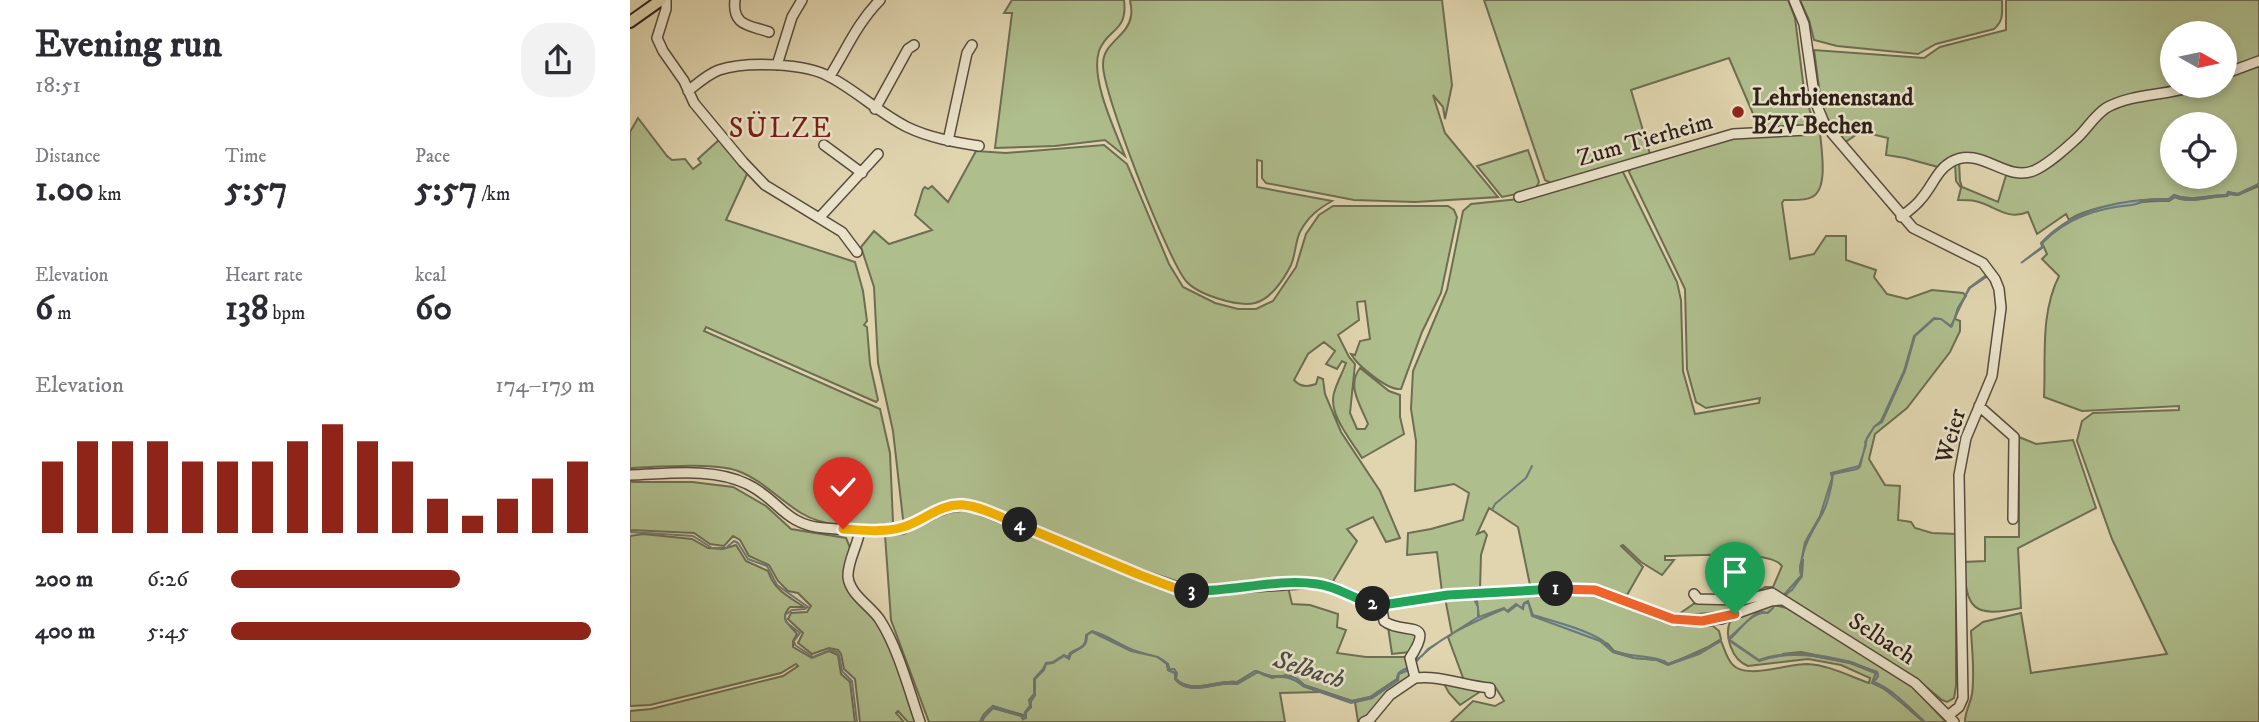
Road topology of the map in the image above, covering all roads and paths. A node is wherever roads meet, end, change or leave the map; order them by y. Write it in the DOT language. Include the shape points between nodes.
graph roads {
  1 [pos="663,0"];
  2 [pos="735,0"];
  3 [pos="802,0"];
  4 [pos="880,0"];
  5 [pos="1794,0"];
  6 [pos="630,22"];
  7 [pos="769,32"];
  8 [pos="914,45"];
  9 [pos="972,45"];
  10 [pos="2259,61"];
  11 [pos="777,65"];
  12 [pos="2237,69"];
  13 [pos="830,76"];
  14 [pos="688,91"];
  15 [pos="2160,93"];
  16 [pos="875,109"];
  17 [pos="1825,124"];
  18 [pos="948,141"];
  19 [pos="824,145"];
  20 [pos="979,146"];
  21 [pos="878,154"];
  22 [pos="862,173"];
  23 [pos="1519,197"];
  24 [pos="820,217"];
  25 [pos="1901,217"];
  26 [pos="857,252"];
  27 [pos="1979,406"];
  28 [pos="630,475"];
  29 [pos="2013,519"];
  30 [pos="860,530"];
  31 [pos="1694,594"];
  32 [pos="1780,600"];
  33 [pos="1381,604"];
  34 [pos="1415,678"];
  35 [pos="1490,693"];
  36 [pos="1952,719"];
  37 [pos="920,722"];
  38 [pos="1364,722"];
  1 -- 6 [label="main road"];
  1 -- 14 [label="street" via="666,9 657,38"];
  2 -- 7 [label="street" via="737,20"];
  3 -- 11 [label="street"];
  4 -- 13 [label="street" via="855,31"];
  5 -- 17 [label="street, Weier" via="1804,24 1815,101"];
  8 -- 16 [label="street"];
  9 -- 18 [label="street"];
  10 -- 12 [label="street"];
  11 -- 13 [label="street"];
  11 -- 14 [label="street" via="727,67"];
  13 -- 16 [label="street"];
  14 -- 24 [label="street" via="706,119 765,185"];
  15 -- 25 [label="street" via="2108,107 2033,171 2022,173 1983,159 1959,158 1944,168 1921,200"];
  16 -- 18 [label="street"];
  17 -- 23 [label="street, Zum Tierheim" via="1807,130 1733,134"];
  17 -- 25 [label="street, Weier"];
  18 -- 20 [label="street"];
  19 -- 22 [label="street"];
  21 -- 22 [label="street"];
  22 -- 24 [label="street"];
  24 -- 26 [label="street" via="842,232"];
  25 -- 27 [label="street, Weier" via="1920,232 1983,263 1995,279 2001,308 1992,376"];
  27 -- 29 [label="street" via="2014,437"];
  27 -- 36 [label="street, Weier" via="1966,438 1959,475 1963,698"];
  28 -- 30 [label="street" via="732,478 771,499 798,523"];
  30 -- 33 [label="street" via="898,528 940,508 962,505 1180,590 1314,583"];
  30 -- 37 [label="street" via="848,580 886,632"];
  31 -- 32 [label="street, Selbach" via="1698,599 1743,600 1772,593"];
  32 -- 33 [label="street" via="1702,621 1669,619 1605,593 1577,589 1448,595"];
  32 -- 36 [label="street, Selbach" via="1915,683"];
  33 -- 34 [label="street" via="1389,625 1419,632 1419,646 1410,658"];
  34 -- 35 [label="street" via="1490,688"];
  34 -- 38 [label="street"];
}
